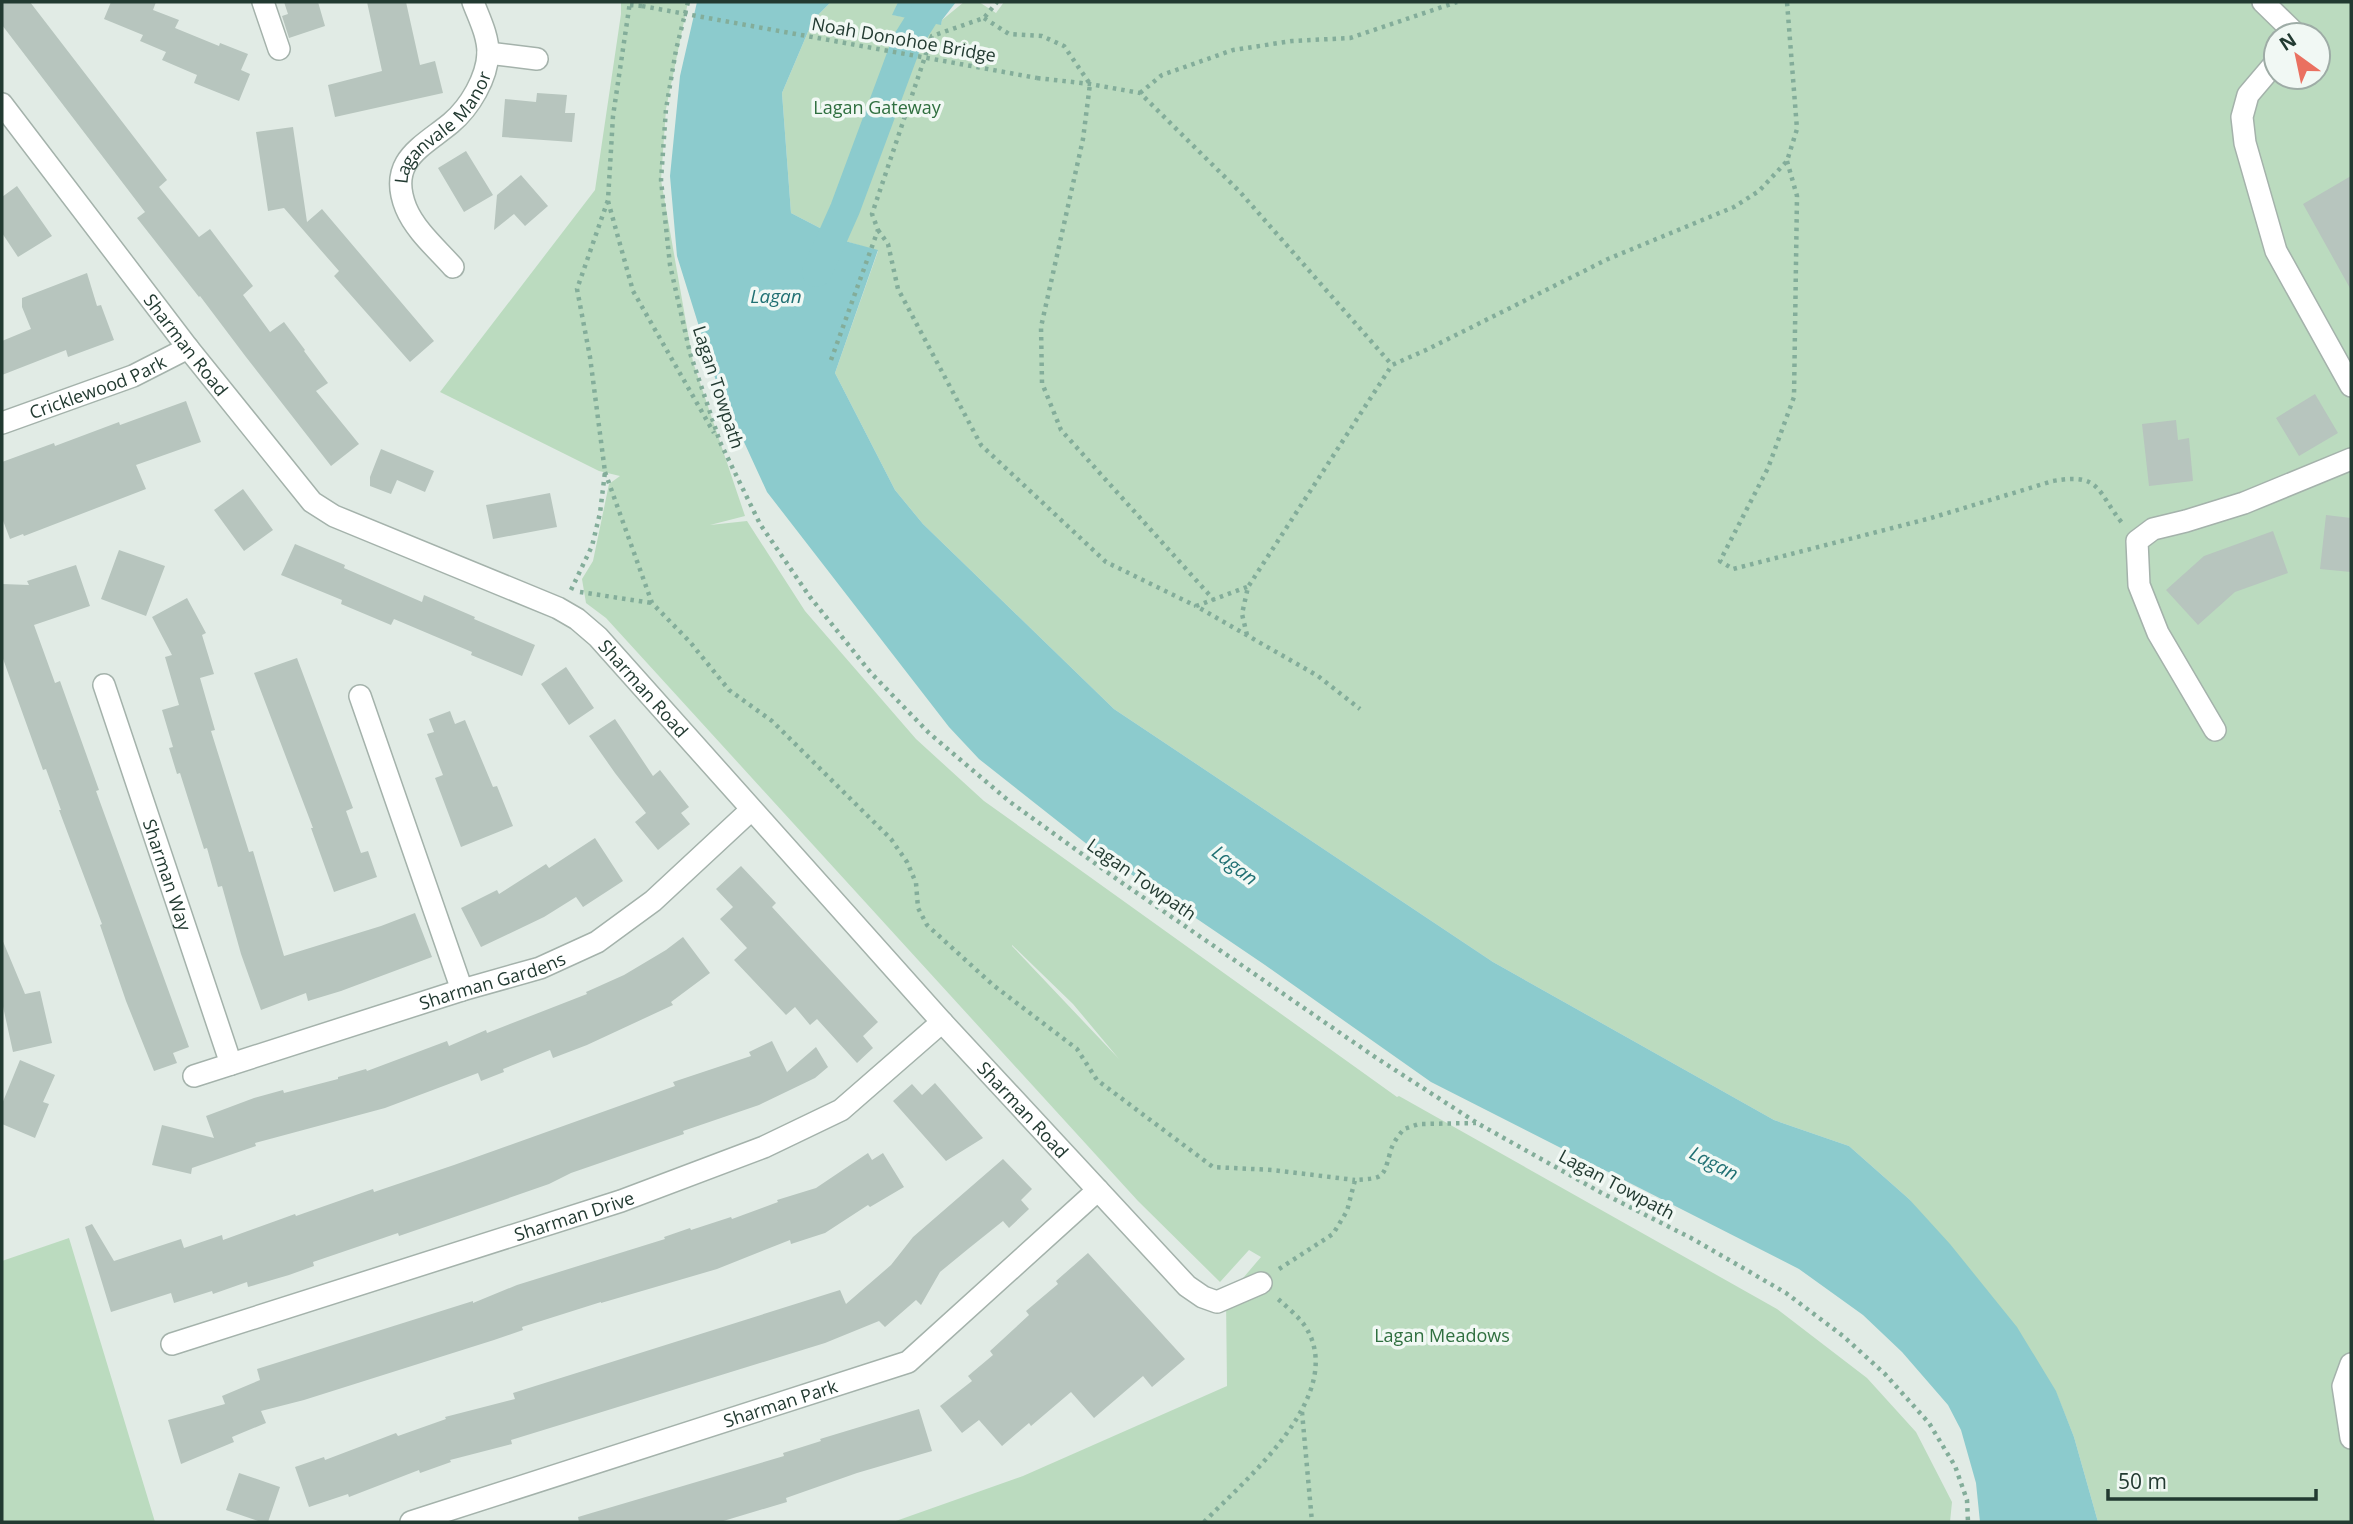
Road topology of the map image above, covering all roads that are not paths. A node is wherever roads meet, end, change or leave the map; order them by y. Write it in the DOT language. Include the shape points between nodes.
graph roads {
  1 [pos="263,2"];
  2 [pos="473,2"];
  3 [pos="2263,2"];
  4 [pos="2283,21"];
  5 [pos="279,49"];
  6 [pos="488,53"];
  7 [pos="537,59"];
  8 [pos="2262,78"];
  9 [pos="2,103"];
  10 [pos="453,267"];
  11 [pos="188,348"];
  12 [pos="2351,386"];
  13 [pos="2,423"];
  14 [pos="2351,459"];
  15 [pos="104,685"];
  16 [pos="360,696"];
  17 [pos="2215,730"];
  18 [pos="751,810"];
  19 [pos="462,990"];
  20 [pos="942,1022"];
  21 [pos="231,1064"];
  22 [pos="194,1076"];
  23 [pos="1098,1190"];
  24 [pos="1261,1283"];
  25 [pos="172,1343"];
  26 [pos="2351,1364"];
  27 [pos="2351,1438"];
  28 [pos="411,1522"];
  1 -- 5 [label="street"];
  2 -- 6 [label="street, Laganvale Manor"];
  3 -- 4 [label="street"];
  6 -- 7 [label="street, Laganvale Manor"];
  6 -- 10 [label="street, Laganvale Manor" via="481,82 470,101 454,121 416,149 402,177 407,210"];
  8 -- 12 [label="street" via="2248,95 2242,117 2276,251"];
  9 -- 11 [label="street, Sharman Road"];
  11 -- 13 [label="street, Cricklewood Park" via="133,376"];
  11 -- 18 [label="street, Sharman Road" via="312,502 334,516 564,599"];
  14 -- 17 [label="street" via="2244,503 2153,529 2137,541 2139,585 2158,633"];
  15 -- 21 [label="street, Sharman Way"];
  16 -- 19 [label="street"];
  18 -- 19 [label="street, Sharman Gardens" via="653,901 597,942 540,968"];
  18 -- 20 [label="street, Sharman Road"];
  19 -- 21 [label="street, Sharman Gardens"];
  20 -- 23 [label="street, Sharman Road"];
  20 -- 25 [label="street, Sharman Drive" via="841,1110 764,1147 621,1201"];
  21 -- 22 [label="street, Sharman Gardens"];
  23 -- 24 [label="street, Sharman Road" via="1187,1286 1203,1297 1217,1302"];
  23 -- 28 [label="street, Sharman Park" via="908,1362"];
  26 -- 27 [label="street" via="2343,1386"];
}
